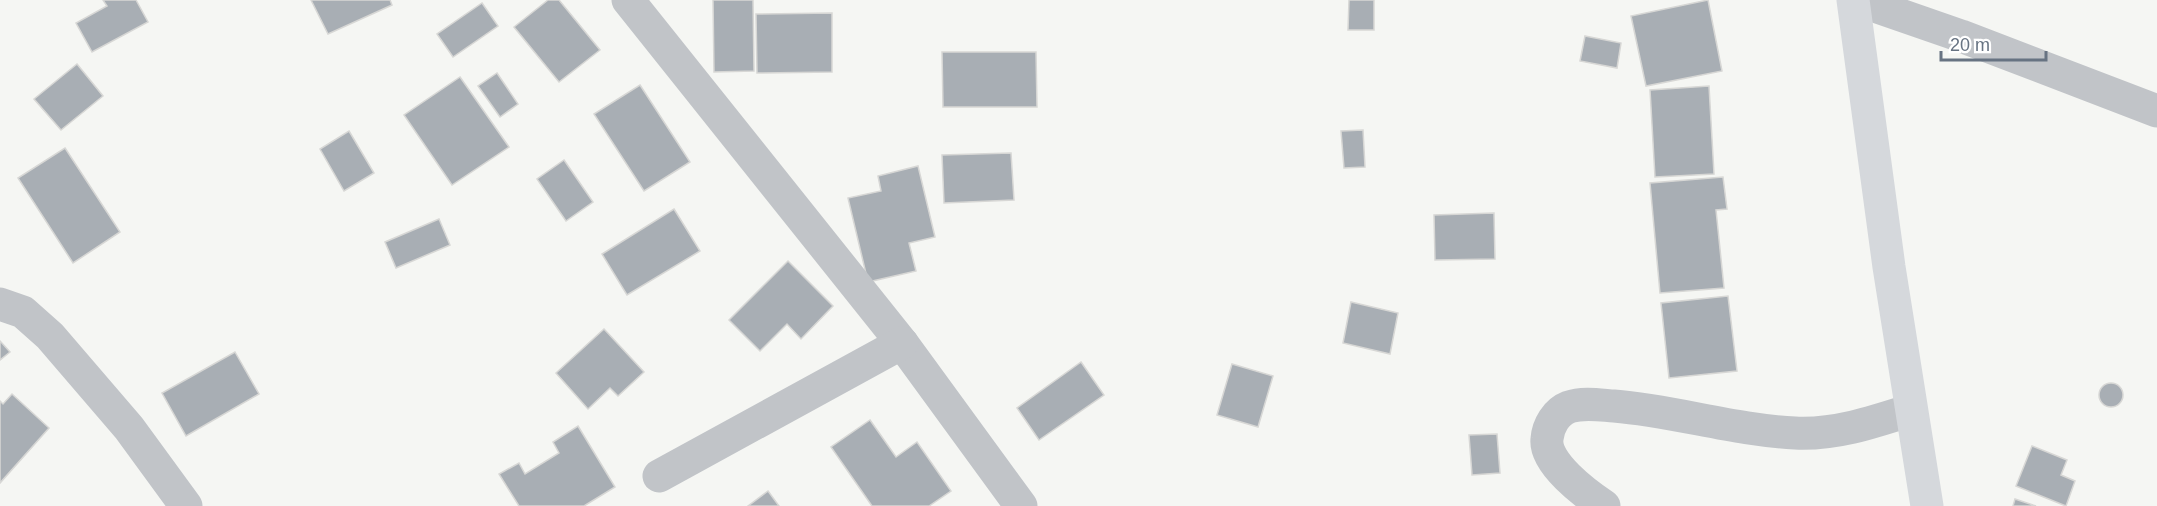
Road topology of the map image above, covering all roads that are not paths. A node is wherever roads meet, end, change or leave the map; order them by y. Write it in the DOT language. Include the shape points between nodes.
graph roads {
  1 [pos="628,0"];
  2 [pos="1855,0"];
  3 [pos="2157,111"];
  4 [pos="0,303"];
  5 [pos="902,344"];
  6 [pos="1911,410"];
  7 [pos="659,476"];
  8 [pos="186,506"];
  9 [pos="1022,506"];
  10 [pos="1604,506"];
  11 [pos="1927,506"];
  1 -- 5 [label="street"];
  2 -- 3 [label="street"];
  2 -- 6 [label="street"];
  4 -- 8 [label="street" via="23,312 51,336 129,428"];
  5 -- 7 [label="street"];
  5 -- 9 [label="street"];
  6 -- 10 [label="street" via="1828,432 1796,434 1641,408 1590,404 1569,407 1556,415 1546,444 1554,462 1585,494"];
  6 -- 11 [label="street"];
}
